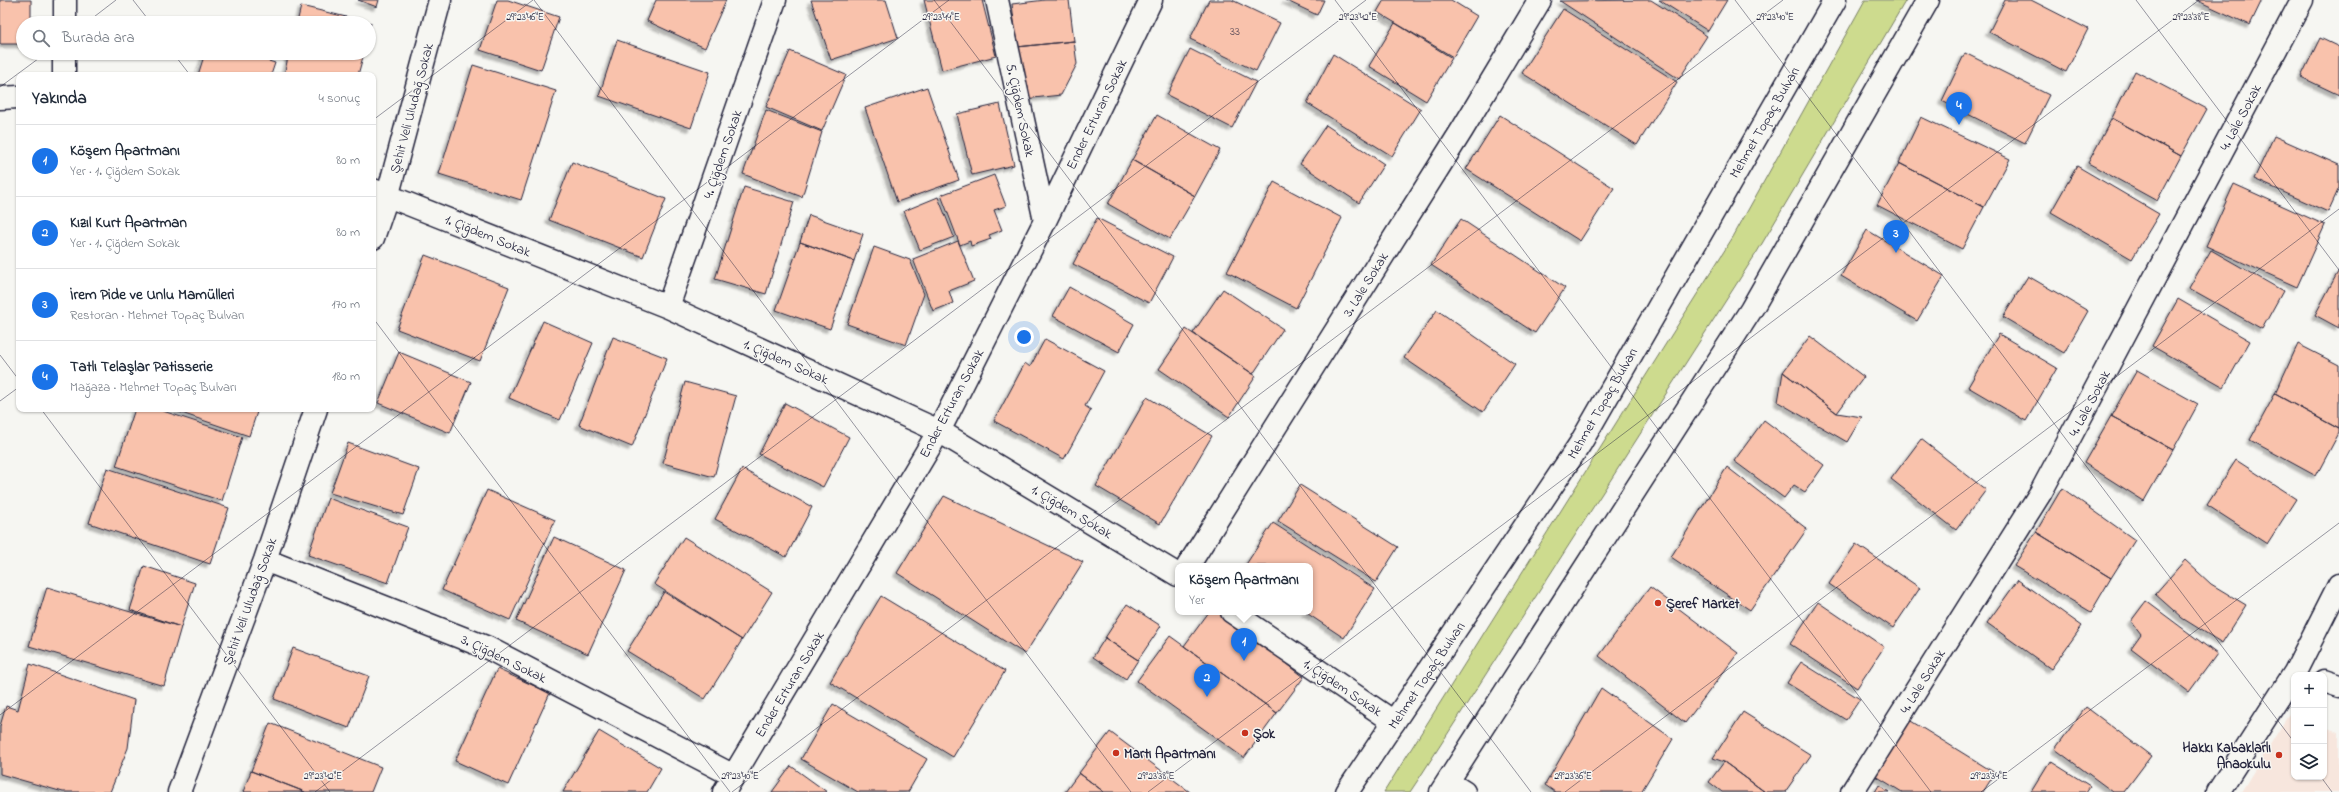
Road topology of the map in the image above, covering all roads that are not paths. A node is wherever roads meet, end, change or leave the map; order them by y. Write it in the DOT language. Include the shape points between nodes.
graph roads {
  1 [pos="65,0"];
  2 [pos="440,0"];
  3 [pos="775,0"];
  4 [pos="997,0"];
  5 [pos="1151,0"];
  6 [pos="1540,0"];
  7 [pos="1835,0"];
  8 [pos="1928,0"];
  9 [pos="2302,0"];
  10 [pos="65,16"];
  11 [pos="64,60"];
  12 [pos="64,72"];
  13 [pos="0,98"];
  14 [pos="16,98"];
  15 [pos="380,192"];
  16 [pos="376,218"];
  17 [pos="1045,220"];
  18 [pos="668,307"];
  19 [pos="315,412"];
  20 [pos="939,431"];
  21 [pos="265,560"];
  22 [pos="1190,563"];
  23 [pos="1175,573"];
  24 [pos="2339,585"];
  25 [pos="1236,615"];
  26 [pos="2300,672"];
  27 [pos="2327,682"];
  28 [pos="2291,686"];
  29 [pos="2339,686"];
  30 [pos="1394,722"];
  31 [pos="729,784"];
  32 [pos="1451,789"];
  33 [pos="179,792"];
  34 [pos="1347,792"];
  35 [pos="1852,792"];
  36 [pos="2218,792"];
  1 -- 10 [label="street"];
  2 -- 15 [label="street, Şehit Veli Uludağ Sokak"];
  3 -- 18 [label="street, 4. Çiğdem Sokak"];
  4 -- 17 [label="street, 5. Çiğdem Sokak"];
  5 -- 17 [label="street, Ender Erturan Sokak"];
  6 -- 22 [label="street, 3. Lale Sokak" via="1462,130"];
  7 -- 30 [label="street, Mehmet Topaç Bulvarı" via="1580,444"];
  8 -- 32 [label="street" via="1750,310"];
  9 -- 35 [label="street, 4. Lale Sokak" via="2041,492"];
  11 -- 12 [label="street"];
  13 -- 14 [label="street"];
  15 -- 16 [label="street, Şehit Veli Uludağ Sokak"];
  15 -- 18 [label="street, 1. Çiğdem Sokak"];
  17 -- 20 [label="street, Ender Erturan Sokak"];
  18 -- 20 [label="street, 1. Çiğdem Sokak"];
  19 -- 21 [label="street, Şehit Veli Uludağ Sokak"];
  20 -- 23 [label="street, 1. Çiğdem Sokak"];
  20 -- 31 [label="street, Ender Erturan Sokak"];
  21 -- 31 [label="street, 3. Çiğdem Sokak" via="488,648"];
  21 -- 33 [label="street, Şehit Veli Uludağ Sokak"];
  24 -- 26 [label="street"];
  25 -- 30 [label="street, 1. Çiğdem Sokak"];
  27 -- 29 [label="street"];
  28 -- 36 [label="street"];
  30 -- 34 [label="street, Mehmet Topaç Bulvarı"];
}
